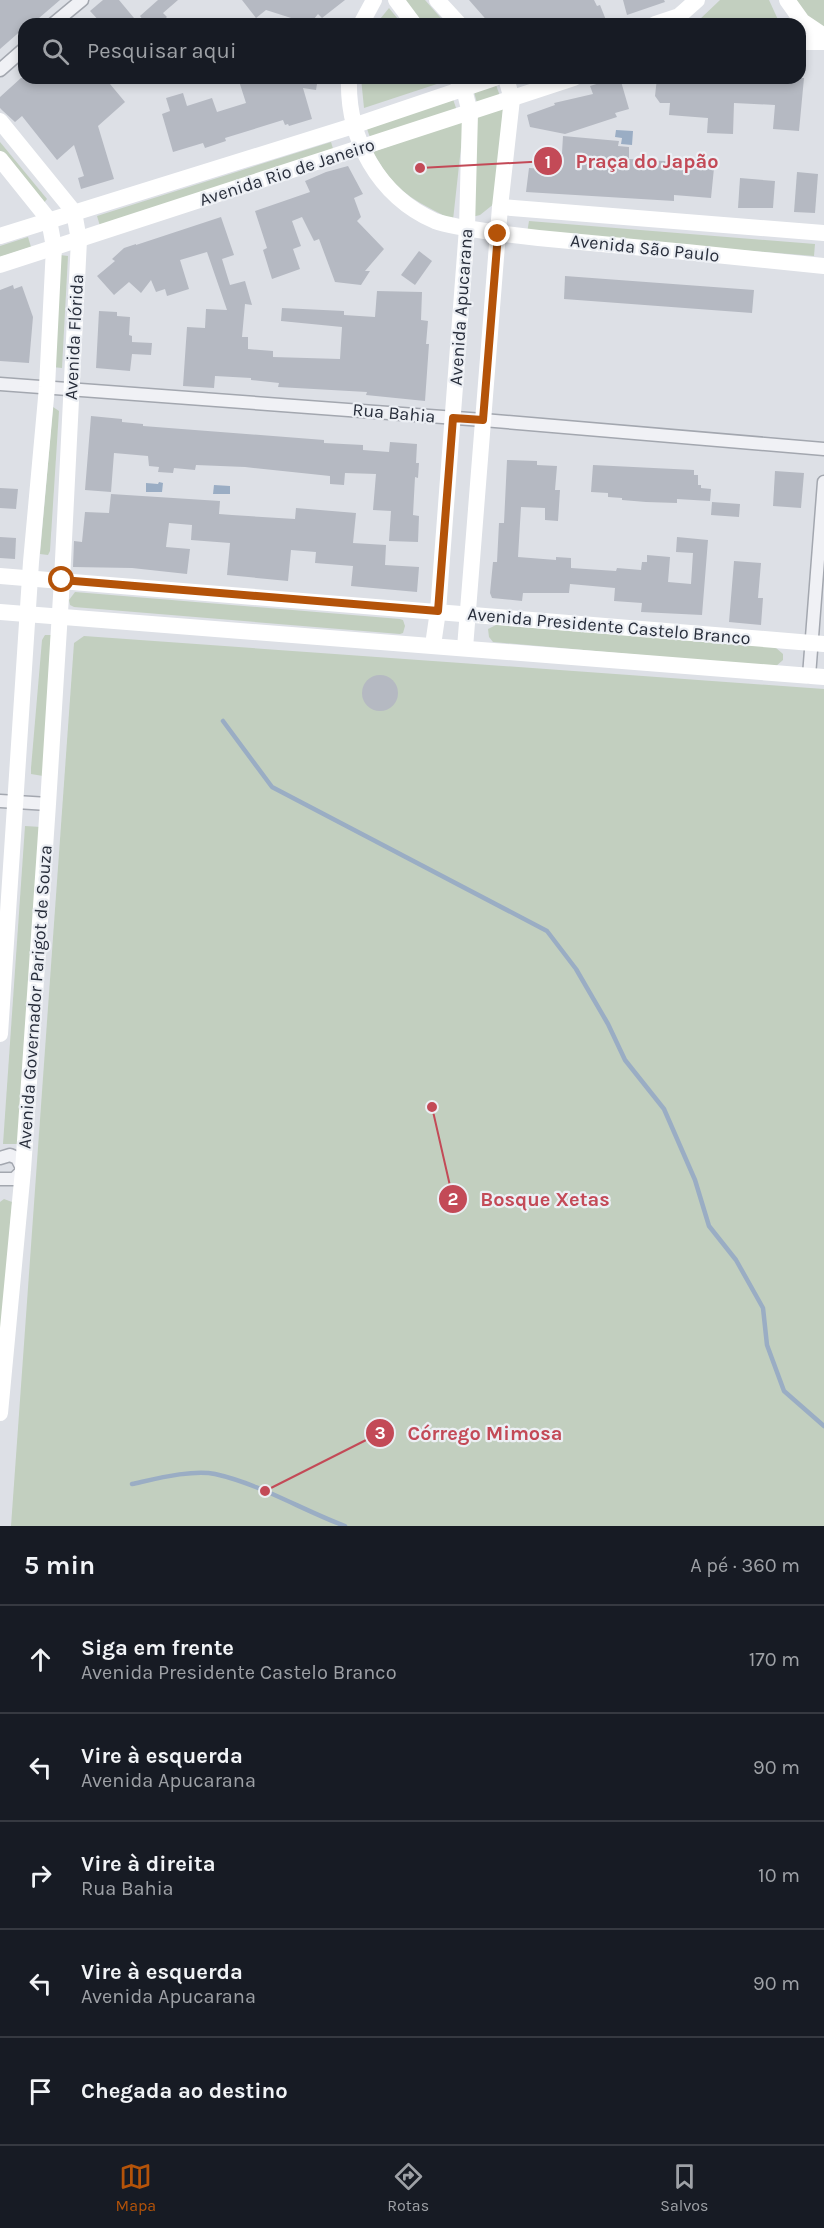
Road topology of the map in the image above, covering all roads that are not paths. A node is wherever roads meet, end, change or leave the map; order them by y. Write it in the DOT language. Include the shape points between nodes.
graph roads {
  1 [pos="82,0"];
  2 [pos="374,0"];
  3 [pos="396,0"];
  4 [pos="437,0"];
  5 [pos="697,0"];
  6 [pos="787,0"];
  7 [pos="61,18"];
  8 [pos="364,18"];
  9 [pos="410,18"];
  10 [pos="454,18"];
  11 [pos="682,18"];
  12 [pos="800,18"];
  13 [pos="806,24"];
  14 [pos="824,36"];
  15 [pos="806,42"];
  16 [pos="824,42"];
  17 [pos="18,54"];
  18 [pos="0,70"];
  19 [pos="349,84"];
  20 [pos="458,84"];
  21 [pos="460,84"];
  22 [pos="508,84"];
  23 [pos="556,84"];
  24 [pos="512,99"];
  25 [pos="470,113"];
  26 [pos="0,121"];
  27 [pos="353,126"];
  28 [pos="361,147"];
  29 [pos="0,159"];
  30 [pos="500,207"];
  31 [pos="74,212"];
  32 [pos="49,220"];
  33 [pos="467,228"];
  34 [pos="824,233"];
  35 [pos="498,234"];
  36 [pos="0,236"];
  37 [pos="80,240"];
  38 [pos="54,248"];
  39 [pos="0,265"];
  40 [pos="824,266"];
  41 [pos="0,384"];
  42 [pos="47,387"];
  43 [pos="71,388"];
  44 [pos="453,418"];
  45 [pos="483,420"];
  46 [pos="824,449"];
  47 [pos="824,482"];
  48 [pos="0,576"];
  49 [pos="31,578"];
  50 [pos="62,580"];
  51 [pos="438,611"];
  52 [pos="0,612"];
  53 [pos="28,613"];
  54 [pos="470,614"];
  55 [pos="60,616"];
  56 [pos="818,643"];
  57 [pos="433,645"];
  58 [pos="465,648"];
  59 [pos="816,676"];
  60 [pos="8,801"];
  61 [pos="48,804"];
  62 [pos="0,1034"];
  63 [pos="0,1158"];
  64 [pos="23,1170"];
  65 [pos="0,1179"];
  66 [pos="0,1413"];
  1 -- 7 [label="street"];
  2 -- 8 [label="street"];
  3 -- 9 [label="street"];
  4 -- 10 [label="street"];
  5 -- 11 [label="street"];
  6 -- 12 [label="street"];
  13 -- 14 [label="street"];
  15 -- 16 [label="street"];
  17 -- 18 [label="street"];
  19 -- 27 [label="street, Avenida São Paulo"];
  20 -- 27 [label="street, Avenida Rio de Janeiro"];
  21 -- 25 [label="street, Avenida Apucarana"];
  22 -- 24 [label="street"];
  23 -- 24 [label="street, Avenida Rio de Janeiro"];
  24 -- 25 [label="street, Avenida Rio de Janeiro"];
  24 -- 30 [label="street, Avenida Apucarana"];
  25 -- 28 [label="street, Avenida Rio de Janeiro"];
  25 -- 33 [label="street, Avenida Apucarana"];
  26 -- 31 [label="street, Avenida Flórida"];
  27 -- 28 [label="street, Avenida São Paulo"];
  27 -- 31 [label="street, Avenida Rio de Janeiro"];
  28 -- 33 [label="street, Avenida São Paulo" via="380,178 403,201 437,222"];
  28 -- 37 [label="street, Avenida Rio de Janeiro"];
  29 -- 32 [label="street, Avenida Flórida"];
  30 -- 33 [label="street"];
  30 -- 34 [label="street, Avenida São Paulo"];
  30 -- 35 [label="street, Avenida Apucarana"];
  31 -- 32 [label="street, Avenida Rio de Janeiro"];
  31 -- 37 [label="street, Avenida Flórida"];
  32 -- 36 [label="street, Avenida Rio de Janeiro"];
  32 -- 38 [label="street, Avenida Flórida"];
  33 -- 35 [label="street, Avenida São Paulo"];
  33 -- 44 [label="street, Avenida Apucarana"];
  35 -- 40 [label="street, Avenida São Paulo"];
  35 -- 45 [label="street, Avenida Apucarana"];
  37 -- 38 [label="street, Avenida Rio de Janeiro"];
  37 -- 43 [label="street, Avenida Flórida"];
  38 -- 39 [label="street, Avenida Rio de Janeiro"];
  38 -- 42 [label="street, Avenida Flórida"];
  41 -- 42 [label="street, Rua Bahia"];
  42 -- 43 [label="street, Rua Bahia"];
  42 -- 49 [label="street, Avenida Flórida"];
  43 -- 44 [label="street, Rua Bahia"];
  43 -- 50 [label="street, Avenida Flórida"];
  44 -- 45 [label="street, Rua Bahia"];
  44 -- 51 [label="street, Avenida Apucarana"];
  45 -- 46 [label="street, Rua Bahia"];
  45 -- 54 [label="street, Avenida Apucarana"];
  47 -- 56 [label="street"];
  48 -- 49 [label="street, Avenida Presidente Castelo Branco"];
  49 -- 50 [label="street, Avenida Presidente Castelo Branco"];
  49 -- 53 [label="street, Avenida Governador Parigot de Souza"];
  50 -- 51 [label="street, Avenida Presidente Castelo Branco"];
  50 -- 55 [label="street, Avenida Governador Parigot de Souza"];
  51 -- 54 [label="street, Avenida Presidente Castelo Branco"];
  51 -- 57 [label="street, Avenida Apucarana"];
  52 -- 53 [label="street, Avenida Presidente Castelo Branco"];
  53 -- 55 [label="street, Avenida Presidente Castelo Branco"];
  53 -- 60 [label="street, Avenida Governador Parigot de Souza"];
  54 -- 56 [label="street, Avenida Presidente Castelo Branco"];
  54 -- 58 [label="street, Avenida Apucarana"];
  55 -- 57 [label="street, Avenida Presidente Castelo Branco"];
  55 -- 61 [label="street, Avenida Governador Parigot de Souza"];
  56 -- 59 [label="street"];
  57 -- 58 [label="street, Avenida Presidente Castelo Branco"];
  58 -- 59 [label="street, Avenida Presidente Castelo Branco"];
  60 -- 61 [label="street"];
  60 -- 62 [label="street, Avenida Governador Parigot de Souza"];
  61 -- 64 [label="street, Avenida Governador Parigot de Souza"];
  63 -- 64 [label="street" via="17,1158"];
  64 -- 65 [label="street" via="14,1179"];
  64 -- 66 [label="street, Avenida Governador Parigot de Souza"];
}
